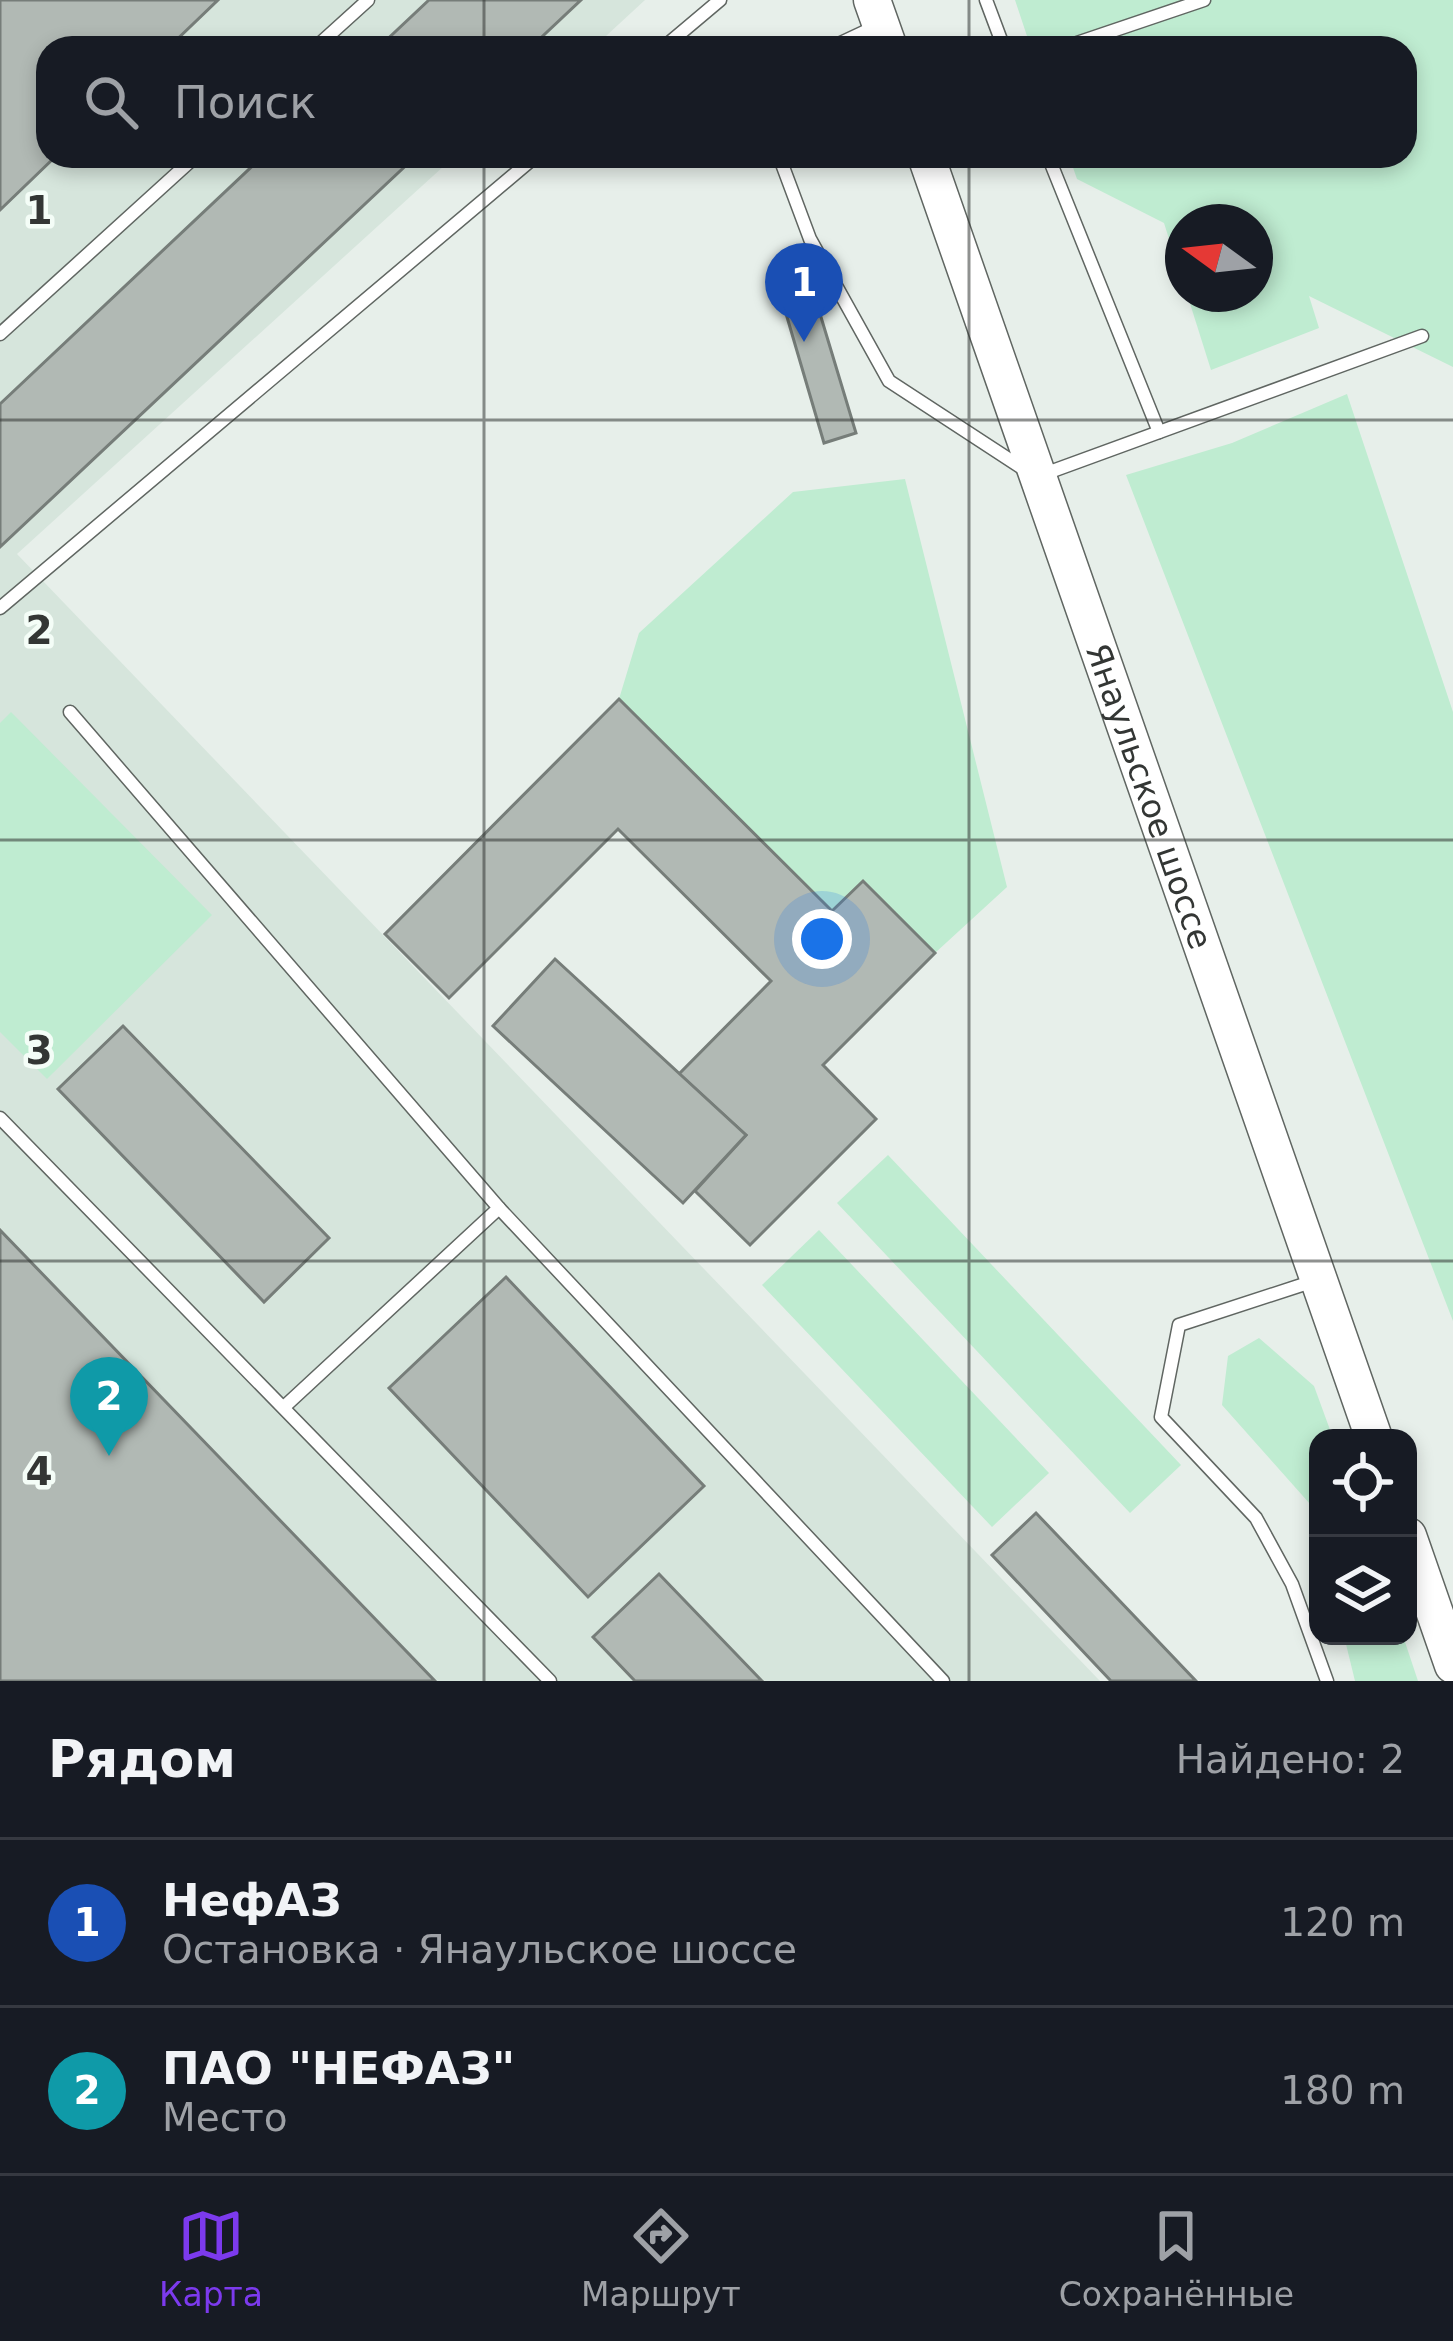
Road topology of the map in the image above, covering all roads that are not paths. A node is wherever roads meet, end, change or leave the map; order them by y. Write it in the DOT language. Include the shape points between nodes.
graph roads {
  1 [pos="368,0"];
  2 [pos="720,0"];
  3 [pos="986,0"];
  4 [pos="1204,0"];
  5 [pos="328,36"];
  6 [pos="677,36"];
  7 [pos="1000,36"];
  8 [pos="1098,36"];
  9 [pos="183,168"];
  10 [pos="522,168"];
  11 [pos="783,168"];
  12 [pos="930,168"];
  13 [pos="1053,168"];
  14 [pos="0,334"];
  15 [pos="1422,336"];
  16 [pos="1159,432"];
  17 [pos="1036,477"];
  18 [pos="0,608"];
  19 [pos="70,712"];
  20 [pos="0,1118"];
  21 [pos="499,1208"];
  22 [pos="1318,1280"];
  23 [pos="284,1406"];
  24 [pos="1371,1429"];
  25 [pos="1408,1537"];
  26 [pos="1453,1665"];
  27 [pos="550,1681"];
  28 [pos="943,1681"];
  29 [pos="1327,1681"];
  1 -- 5 [label="lane"];
  2 -- 6 [label="lane"];
  3 -- 7 [label="lane"];
  4 -- 8 [label="lane"];
  9 -- 14 [label="lane"];
  10 -- 18 [label="lane"];
  11 -- 17 [label="lane" via="810,239 889,381"];
  12 -- 17 [label="main road, Янаульское шоссе"];
  13 -- 16 [label="lane"];
  15 -- 16 [label="lane"];
  16 -- 17 [label="lane"];
  17 -- 22 [label="main road, Янаульское шоссе"];
  19 -- 21 [label="lane"];
  20 -- 23 [label="lane"];
  21 -- 23 [label="lane"];
  21 -- 28 [label="lane"];
  22 -- 24 [label="main road, Янаульское шоссе"];
  22 -- 29 [label="lane" via="1180,1325 1160,1417 1256,1518 1292,1584"];
  23 -- 27 [label="lane"];
  25 -- 26 [label="main road"];
}
